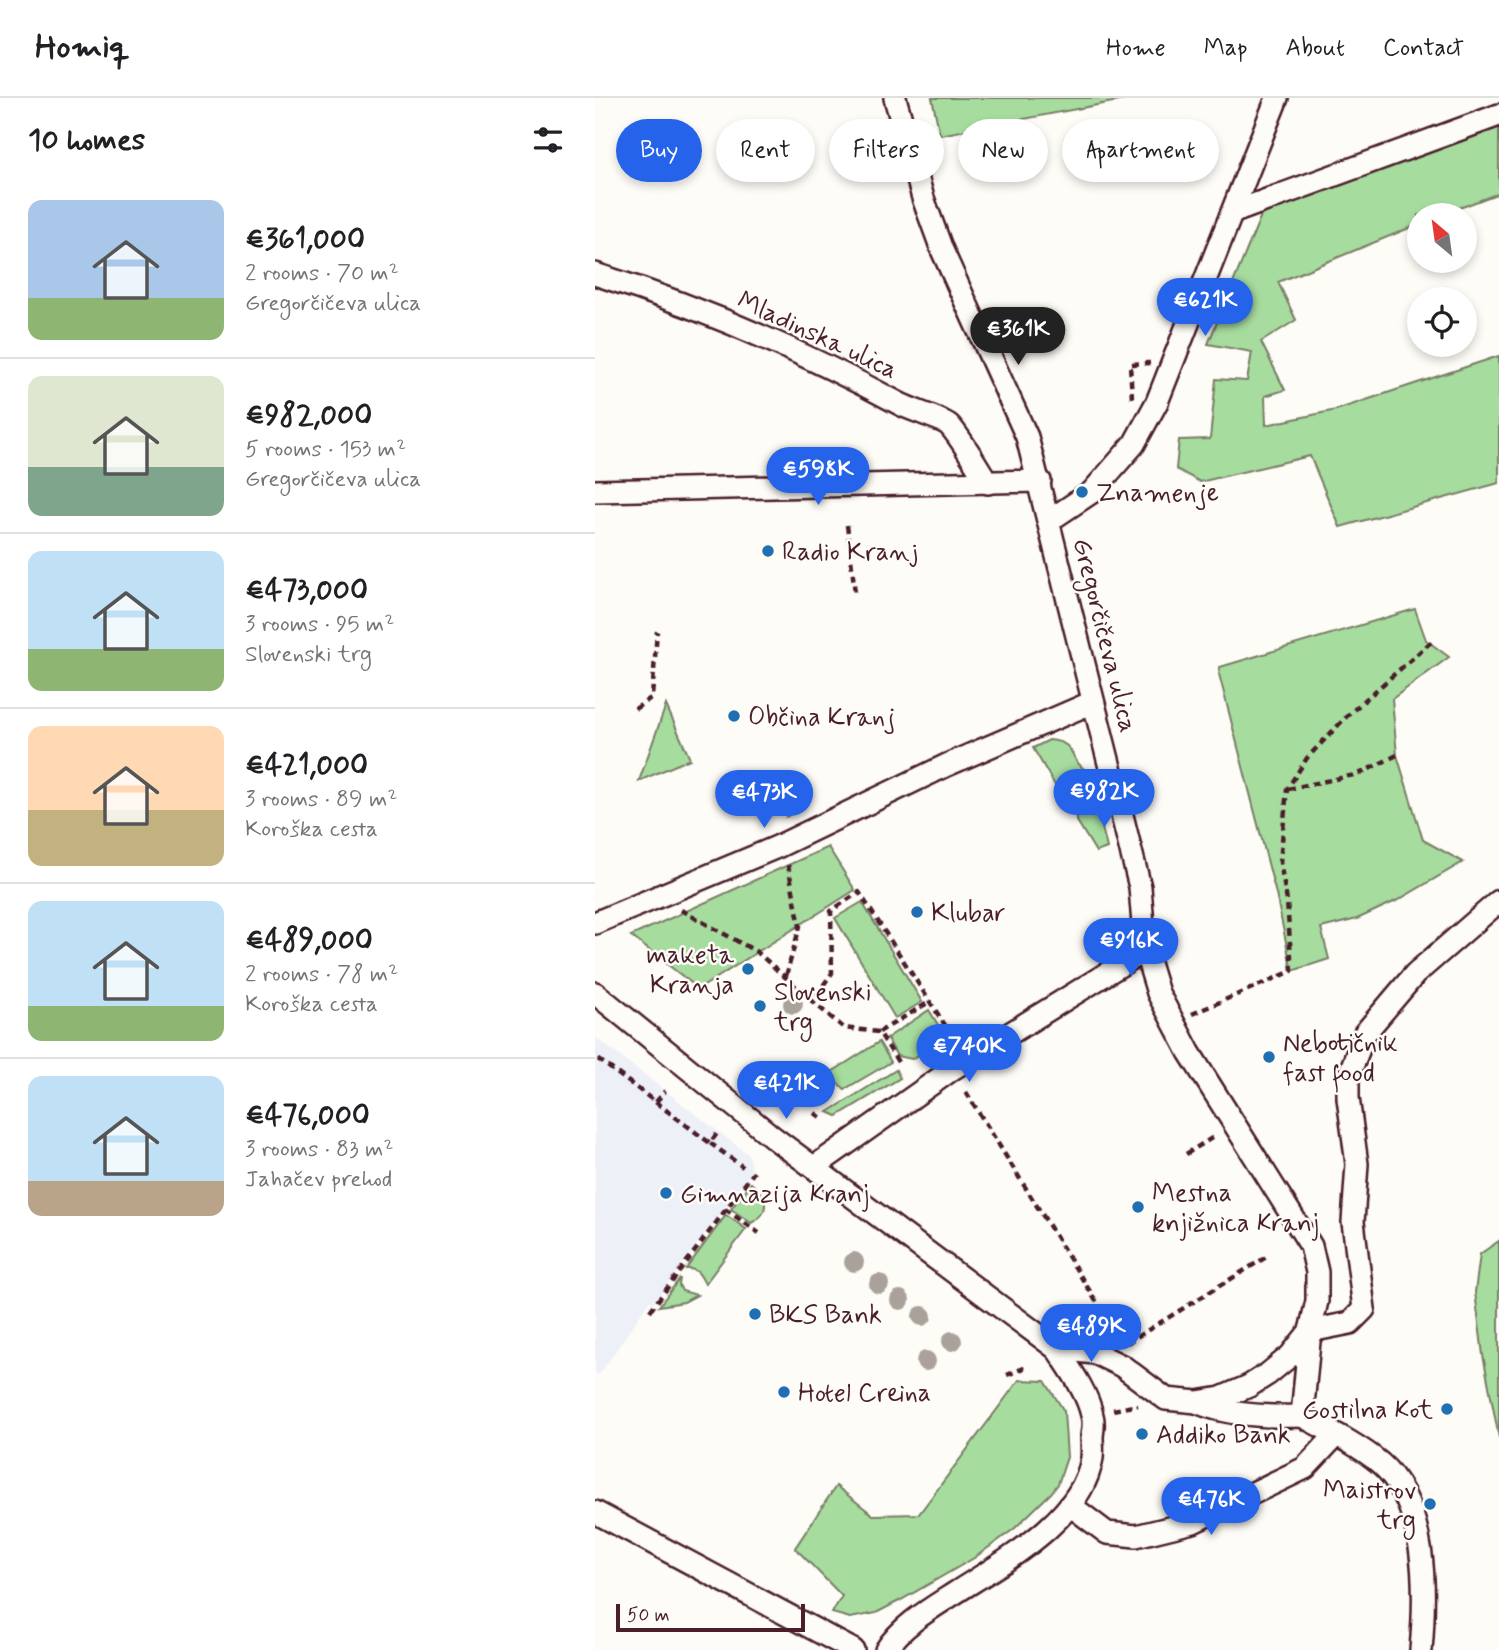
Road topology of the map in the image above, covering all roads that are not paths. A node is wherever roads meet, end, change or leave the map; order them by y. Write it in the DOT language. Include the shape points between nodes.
graph roads {
  1 [pos="895,98"];
  2 [pos="1277,98"];
  3 [pos="1499,116"];
  4 [pos="1234,212"];
  5 [pos="595,274"];
  6 [pos="1040,481"];
  7 [pos="988,483"];
  8 [pos="595,491"];
  9 [pos="1050,520"];
  10 [pos="1093,702"];
  11 [pos="1499,901"];
  12 [pos="595,923"];
  13 [pos="1145,950"];
  14 [pos="595,993"];
  15 [pos="814,1167"];
  16 [pos="1310,1331"];
  17 [pos="1057,1349"];
  18 [pos="1198,1402"];
  19 [pos="1302,1416"];
  20 [pos="1336,1435"];
  21 [pos="1070,1505"];
  22 [pos="595,1512"];
  23 [pos="853,1650"];
  24 [pos="886,1650"];
  25 [pos="1421,1650"];
  1 -- 6 [label="street, Gregorčičeva ulica" via="941,250 1027,437"];
  2 -- 4 [label="street"];
  3 -- 4 [label="street"];
  4 -- 9 [label="street" via="1157,402 1134,444 1092,492"];
  5 -- 7 [label="street, Mladinska ulica" via="719,317 948,424"];
  6 -- 7 [label="street"];
  6 -- 9 [label="street, Gregorčičeva ulica"];
  7 -- 8 [label="street"];
  9 -- 10 [label="street, Gregorčičeva ulica"];
  10 -- 12 [label="street" via="947,765 777,847"];
  10 -- 13 [label="street, Gregorčičeva ulica" via="1140,887"];
  11 -- 16 [label="street" via="1415,974 1365,1033 1348,1077 1357,1164 1353,1222 1364,1310 1350,1323"];
  13 -- 15 [label="street" via="954,1068"];
  13 -- 16 [label="street, Gregorčičeva ulica" via="1172,1023 1311,1246 1317,1301"];
  14 -- 15 [label="street"];
  15 -- 17 [label="street"];
  16 -- 18 [label="street" via="1290,1356 1259,1380 1221,1398"];
  16 -- 19 [label="street"];
  17 -- 18 [label="street" via="1095,1353 1122,1366 1166,1399"];
  17 -- 21 [label="street" via="1093,1416 1092,1458"];
  18 -- 19 [label="street" via="1216,1410"];
  19 -- 20 [label="street"];
  20 -- 21 [label="street" via="1305,1468 1193,1522 1136,1535 1107,1533"];
  20 -- 25 [label="street" via="1380,1464 1406,1497 1425,1598"];
  21 -- 24 [label="street" via="1051,1526 923,1614 893,1638"];
  22 -- 23 [label="street"];
}
